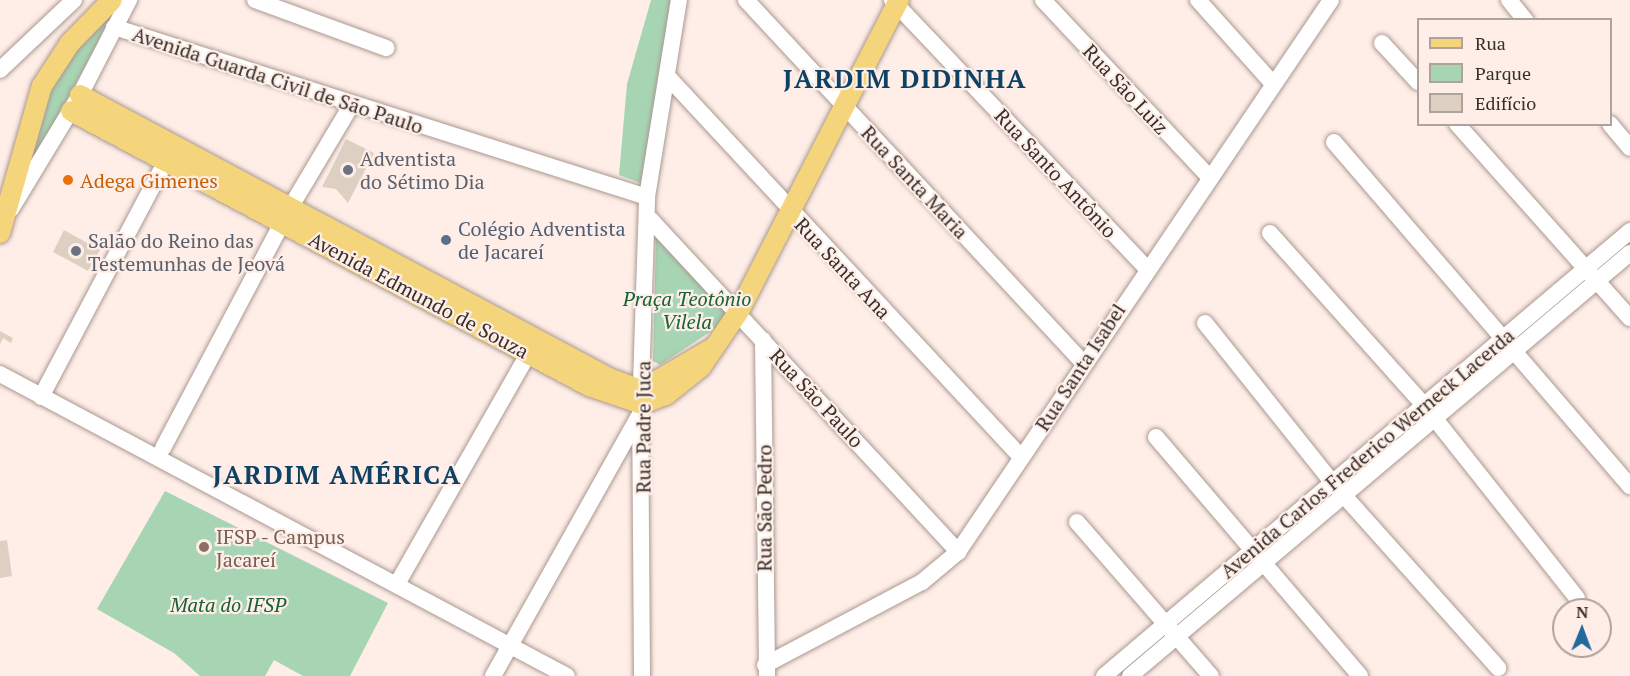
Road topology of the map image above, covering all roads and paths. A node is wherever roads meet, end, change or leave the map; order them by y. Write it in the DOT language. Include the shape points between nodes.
graph roads {
  1 [pos="74,0"];
  2 [pos="112,0"];
  3 [pos="129,0"];
  4 [pos="255,0"];
  5 [pos="679,0"];
  6 [pos="746,0"];
  7 [pos="1043,0"];
  8 [pos="1198,0"];
  9 [pos="1331,0"];
  10 [pos="1509,0"];
  11 [pos="896,2"];
  12 [pos="1523,18"];
  13 [pos="114,27"];
  14 [pos="1382,43"];
  15 [pos="386,48"];
  16 [pos="0,70"];
  17 [pos="668,77"];
  18 [pos="1417,80"];
  19 [pos="1273,84"];
  20 [pos="76,103"];
  21 [pos="352,104"];
  22 [pos="843,105"];
  23 [pos="1612,125"];
  24 [pos="1459,126"];
  25 [pos="1334,142"];
  26 [pos="1630,148"];
  27 [pos="170,153"];
  28 [pos="1209,177"];
  29 [pos="647,198"];
  30 [pos="791,212"];
  31 [pos="287,215"];
  32 [pos="650,219"];
  33 [pos="4,224"];
  34 [pos="1630,231"];
  35 [pos="1270,233"];
  36 [pos="1630,253"];
  37 [pos="1145,267"];
  38 [pos="1592,273"];
  39 [pos="739,311"];
  40 [pos="1630,318"];
  41 [pos="1205,323"];
  42 [pos="763,340"];
  43 [pos="1507,344"];
  44 [pos="528,354"];
  45 [pos="1084,364"];
  46 [pos="0,374"];
  47 [pos="41,397"];
  48 [pos="641,402"];
  49 [pos="1429,412"];
  50 [pos="1156,437"];
  51 [pos="163,448"];
  52 [pos="1021,457"];
  53 [pos="1331,481"];
  54 [pos="1630,486"];
  55 [pos="1345,496"];
  56 [pos="1077,522"];
  57 [pos="1251,550"];
  58 [pos="958,552"];
  59 [pos="1263,565"];
  60 [pos="397,584"];
  61 [pos="1577,598"];
  62 [pos="1169,622"];
  63 [pos="1181,636"];
  64 [pos="509,647"];
  65 [pos="1498,668"];
  66 [pos="766,671"];
  67 [pos="641,675"];
  68 [pos="493,676"];
  69 [pos="567,676"];
  70 [pos="1104,676"];
  71 [pos="1130,676"];
  72 [pos="1211,676"];
  73 [pos="1359,676"];
  1 -- 16 [label="street"];
  2 -- 33 [label="main road" via="70,43 42,86"];
  3 -- 13 [label="street"];
  4 -- 15 [label="street"];
  5 -- 17 [label="street, Rua Padre Juca"];
  6 -- 22 [label="street, Rua Santa Maria"];
  7 -- 28 [label="street, Rua São Luiz"];
  8 -- 19 [label="street"];
  9 -- 19 [label="street, Rua Santa Isabel"];
  10 -- 12 [label="street"];
  11 -- 22 [label="main road"];
  11 -- 37 [label="street, Rua Santo Antônio"];
  13 -- 20 [label="street"];
  13 -- 21 [label="street, Avenida Guarda Civil de São Paulo"];
  14 -- 18 [label="street"];
  17 -- 29 [label="street, Rua Padre Juca"];
  17 -- 30 [label="street, Rua Santa Ana"];
  19 -- 28 [label="street, Rua Santa Isabel"];
  20 -- 27 [label="main road, Avenida Edmundo de Souza"];
  20 -- 33 [label="street"];
  21 -- 29 [label="street, Avenida Guarda Civil de São Paulo"];
  21 -- 31 [label="street"];
  22 -- 30 [label="main road"];
  22 -- 45 [label="street, Rua Santa Maria"];
  23 -- 26 [label="street"];
  24 -- 38 [label="street"];
  25 -- 43 [label="street"];
  27 -- 31 [label="main road, Avenida Edmundo de Souza"];
  27 -- 47 [label="street"];
  28 -- 37 [label="street, Rua Santa Isabel"];
  29 -- 32 [label="street, Rua Padre Juca"];
  30 -- 39 [label="main road"];
  30 -- 52 [label="street, Rua Santa Ana"];
  31 -- 44 [label="main road, Avenida Edmundo de Souza"];
  31 -- 48 [label="main road, Avenida Edmundo de Souza" via="538,342"];
  31 -- 51 [label="street"];
  32 -- 39 [label="street, Rua São Paulo"];
  32 -- 48 [label="street, Rua Padre Juca"];
  34 -- 38 [label="street, Avenida Carlos Frederico Werneck Lacerda"];
  35 -- 49 [label="street"];
  36 -- 38 [label="street, Avenida Carlos Frederico Werneck Lacerda"];
  37 -- 45 [label="street, Rua Santa Isabel"];
  38 -- 40 [label="street"];
  38 -- 43 [label="street, Avenida Carlos Frederico Werneck Lacerda"];
  39 -- 42 [label="street, Rua São Paulo"];
  39 -- 48 [label="main road" via="684,383"];
  41 -- 53 [label="street"];
  42 -- 58 [label="street, Rua São Paulo"];
  42 -- 66 [label="street, Rua São Pedro"];
  43 -- 49 [label="street, Avenida Carlos Frederico Werneck Lacerda"];
  43 -- 54 [label="street"];
  44 -- 48 [label="main road, Avenida Edmundo de Souza"];
  44 -- 60 [label="street"];
  45 -- 52 [label="street, Rua Santa Isabel"];
  46 -- 47 [label="street"];
  47 -- 60 [label="street"];
  48 -- 64 [label="street"];
  48 -- 67 [label="street, Rua Padre Juca"];
  49 -- 53 [label="street, Avenida Carlos Frederico Werneck Lacerda"];
  49 -- 55 [label="street, Avenida Carlos Frederico Werneck Lacerda"];
  49 -- 61 [label="street"];
  50 -- 57 [label="street"];
  52 -- 58 [label="street, Rua Santa Isabel"];
  53 -- 55 [label="street"];
  53 -- 57 [label="street, Avenida Carlos Frederico Werneck Lacerda"];
  55 -- 59 [label="street, Avenida Carlos Frederico Werneck Lacerda"];
  55 -- 65 [label="street"];
  56 -- 62 [label="street"];
  57 -- 59 [label="street"];
  57 -- 62 [label="street, Avenida Carlos Frederico Werneck Lacerda"];
  58 -- 66 [label="street, Rua Santa Isabel" via="922,582"];
  59 -- 63 [label="street, Avenida Carlos Frederico Werneck Lacerda"];
  59 -- 73 [label="street"];
  60 -- 64 [label="street"];
  62 -- 63 [label="street"];
  62 -- 70 [label="street, Avenida Carlos Frederico Werneck Lacerda"];
  63 -- 71 [label="street, Avenida Carlos Frederico Werneck Lacerda"];
  63 -- 72 [label="street"];
  64 -- 68 [label="street"];
  64 -- 69 [label="street"];
}
